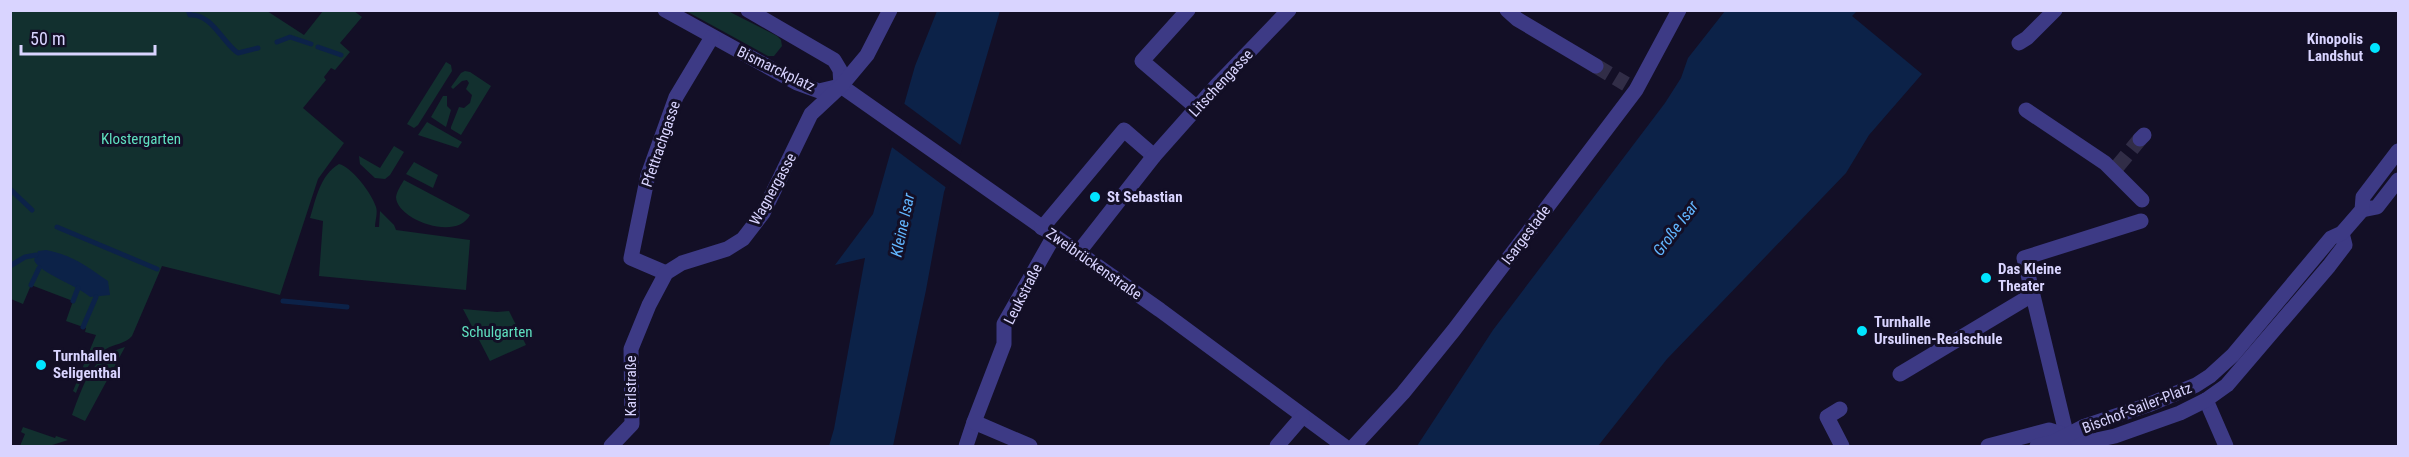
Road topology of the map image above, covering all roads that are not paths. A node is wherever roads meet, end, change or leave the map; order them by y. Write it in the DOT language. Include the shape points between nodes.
graph roads {
  1 [pos="665,10"];
  2 [pos="748,10"];
  3 [pos="890,10"];
  4 [pos="1188,10"];
  5 [pos="1289,10"];
  6 [pos="1507,10"];
  7 [pos="1679,10"];
  8 [pos="2055,10"];
  9 [pos="712,37"];
  10 [pos="2019,43"];
  11 [pos="1596,66"];
  12 [pos="841,86"];
  13 [pos="1197,108"];
  14 [pos="2026,110"];
  15 [pos="2398,152"];
  16 [pos="1154,156"];
  17 [pos="2398,180"];
  18 [pos="2142,200"];
  19 [pos="2362,210"];
  20 [pos="2141,221"];
  21 [pos="1048,232"];
  22 [pos="1078,253"];
  23 [pos="682,263"];
  24 [pos="666,273"];
  25 [pos="2032,295"];
  26 [pos="2238,361"];
  27 [pos="1900,374"];
  28 [pos="2206,400"];
  29 [pos="1840,409"];
  30 [pos="1302,417"];
  31 [pos="974,422"];
  32 [pos="2068,441"];
  33 [pos="2011,445"];
  34 [pos="611,447"];
  35 [pos="966,447"];
  36 [pos="1030,447"];
  37 [pos="1277,447"];
  38 [pos="1344,447"];
  39 [pos="1354,447"];
  40 [pos="1842,447"];
  41 [pos="1988,447"];
  42 [pos="2037,447"];
  43 [pos="2226,447"];
  1 -- 9 [label="street, Bismarckplatz"];
  2 -- 12 [label="street" via="834,60 840,70"];
  3 -- 12 [label="street, Wagnergasse" via="867,55"];
  4 -- 13 [label="street" via="1142,61"];
  5 -- 13 [label="street, Litschengasse"];
  6 -- 11 [label="street"];
  7 -- 39 [label="street, Isargestade" via="1631,87 1454,330"];
  8 -- 10 [label="street"];
  9 -- 12 [label="street, Bismarckplatz" via="812,89"];
  9 -- 24 [label="street, Pfettrachgasse" via="676,97 648,175 631,258"];
  12 -- 21 [label="street, Zweibrückenstraße"];
  12 -- 23 [label="street, Wagnergasse" via="811,114 763,213 744,239 727,249"];
  13 -- 16 [label="street, Litschengasse"];
  14 -- 18 [label="street" via="2115,169"];
  15 -- 19 [label="street" via="2363,197"];
  16 -- 21 [label="street" via="1124,130"];
  16 -- 22 [label="street, Litschengasse"];
  17 -- 19 [label="street" via="2377,207"];
  19 -- 26 [label="street" via="2342,233 2345,245 2340,252"];
  20 -- 25 [label="street" via="2024,258"];
  21 -- 22 [label="street, Zweibrückenstraße"];
  21 -- 31 [label="street, Leukstraße" via="1004,324 1004,344"];
  22 -- 30 [label="street, Zweibrückenstraße"];
  23 -- 24 [label="street, Karlstraße"];
  24 -- 34 [label="street, Karlstraße" via="631,349 632,423"];
  25 -- 27 [label="street"];
  25 -- 32 [label="street"];
  26 -- 28 [label="street, Bischof-Sailer-Platz" via="2227,385"];
  26 -- 32 [label="street, Bischof-Sailer-Platz" via="2196,385 2121,416 2085,426"];
  28 -- 32 [label="street, Bischof-Sailer-Platz" via="2115,436 2087,442"];
  28 -- 43 [label="street"];
  29 -- 40 [label="street" via="1827,417"];
  30 -- 37 [label="street"];
  30 -- 38 [label="street, Zweibrückenstraße"];
  31 -- 35 [label="street, Leukstraße"];
  31 -- 36 [label="street"];
  32 -- 33 [label="street, Bischof-Sailer-Platz" via="2049,430 2016,437"];
  32 -- 42 [label="street, Bischof-Sailer-Platz"];
  33 -- 41 [label="street, Bischof-Sailer-Platz"];
}
